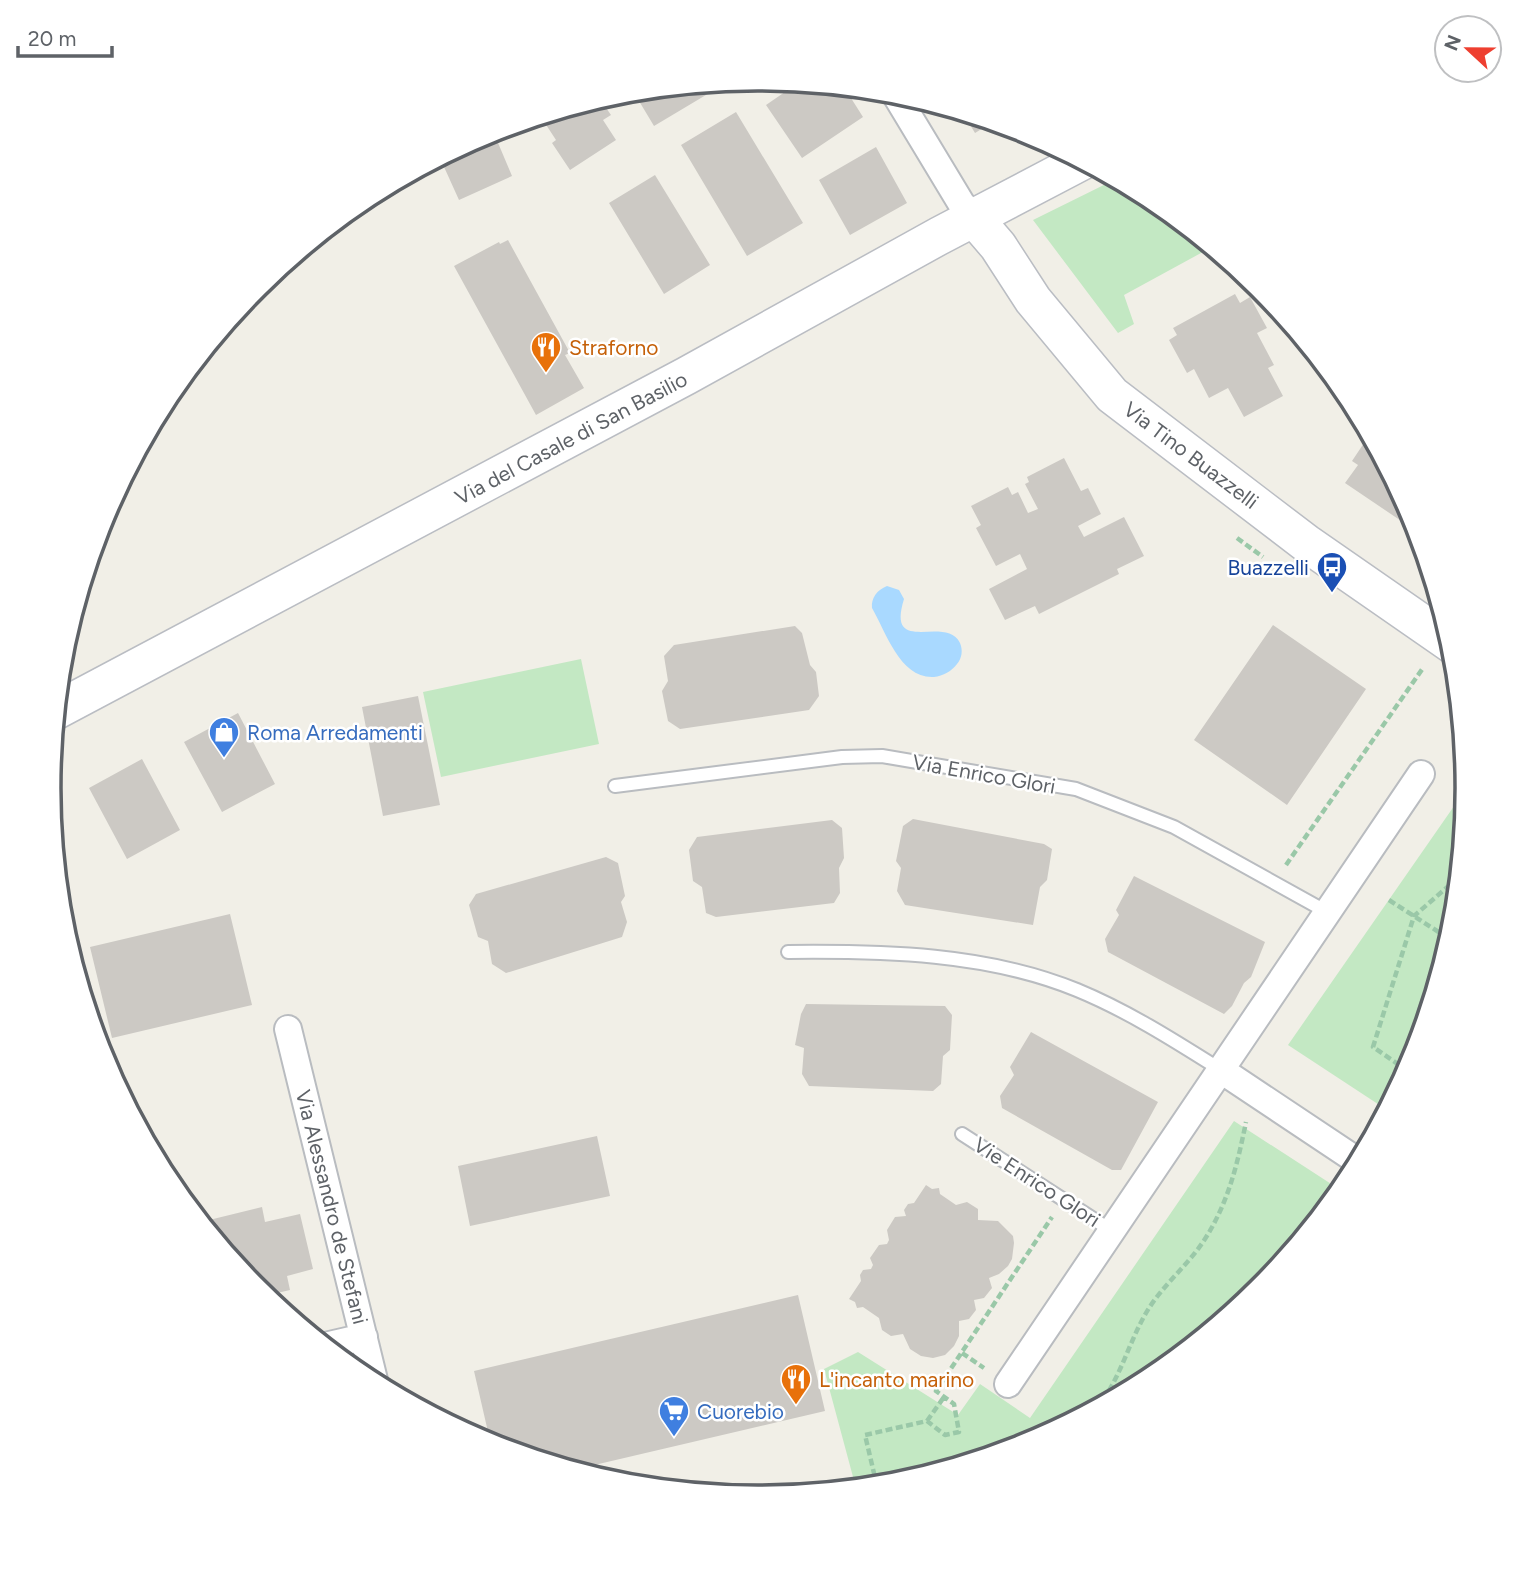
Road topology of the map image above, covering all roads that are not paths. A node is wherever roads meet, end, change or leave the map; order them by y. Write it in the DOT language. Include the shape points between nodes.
graph roads {
  1 [pos="903,107"];
  2 [pos="1072,166"];
  3 [pos="974,218"];
  4 [pos="1438,635"];
  5 [pos="66,705"];
  6 [pos="1421,774"];
  7 [pos="614,786"];
  8 [pos="1328,912"];
  9 [pos="788,952"];
  10 [pos="288,1029"];
  11 [pos="1221,1070"];
  12 [pos="962,1134"];
  13 [pos="1350,1157"];
  14 [pos="1112,1231"];
  15 [pos="364,1337"];
  16 [pos="336,1343"];
  17 [pos="371,1368"];
  18 [pos="1008,1384"];
  1 -- 3 [label="street"];
  2 -- 3 [label="street, Via del Casale di San Basilio"];
  3 -- 4 [label="street, Via Tino Buazzelli" via="1033,300 1112,396 1306,543"];
  3 -- 5 [label="street, Via del Casale di San Basilio"];
  6 -- 8 [label="street"];
  7 -- 8 [label="lane, Via Enrico Glori" via="842,757 882,757 1076,789 1174,827"];
  8 -- 11 [label="street"];
  9 -- 11 [label="lane" via="917,955 1044,978 1121,1012"];
  10 -- 15 [label="street, Via Alessandro de Stefani"];
  11 -- 13 [label="street"];
  11 -- 14 [label="street"];
  12 -- 14 [label="lane, Vie Enrico Glori"];
  14 -- 18 [label="street"];
  15 -- 16 [label="street"];
  15 -- 17 [label="street, Via Alessandro de Stefani"];
}
